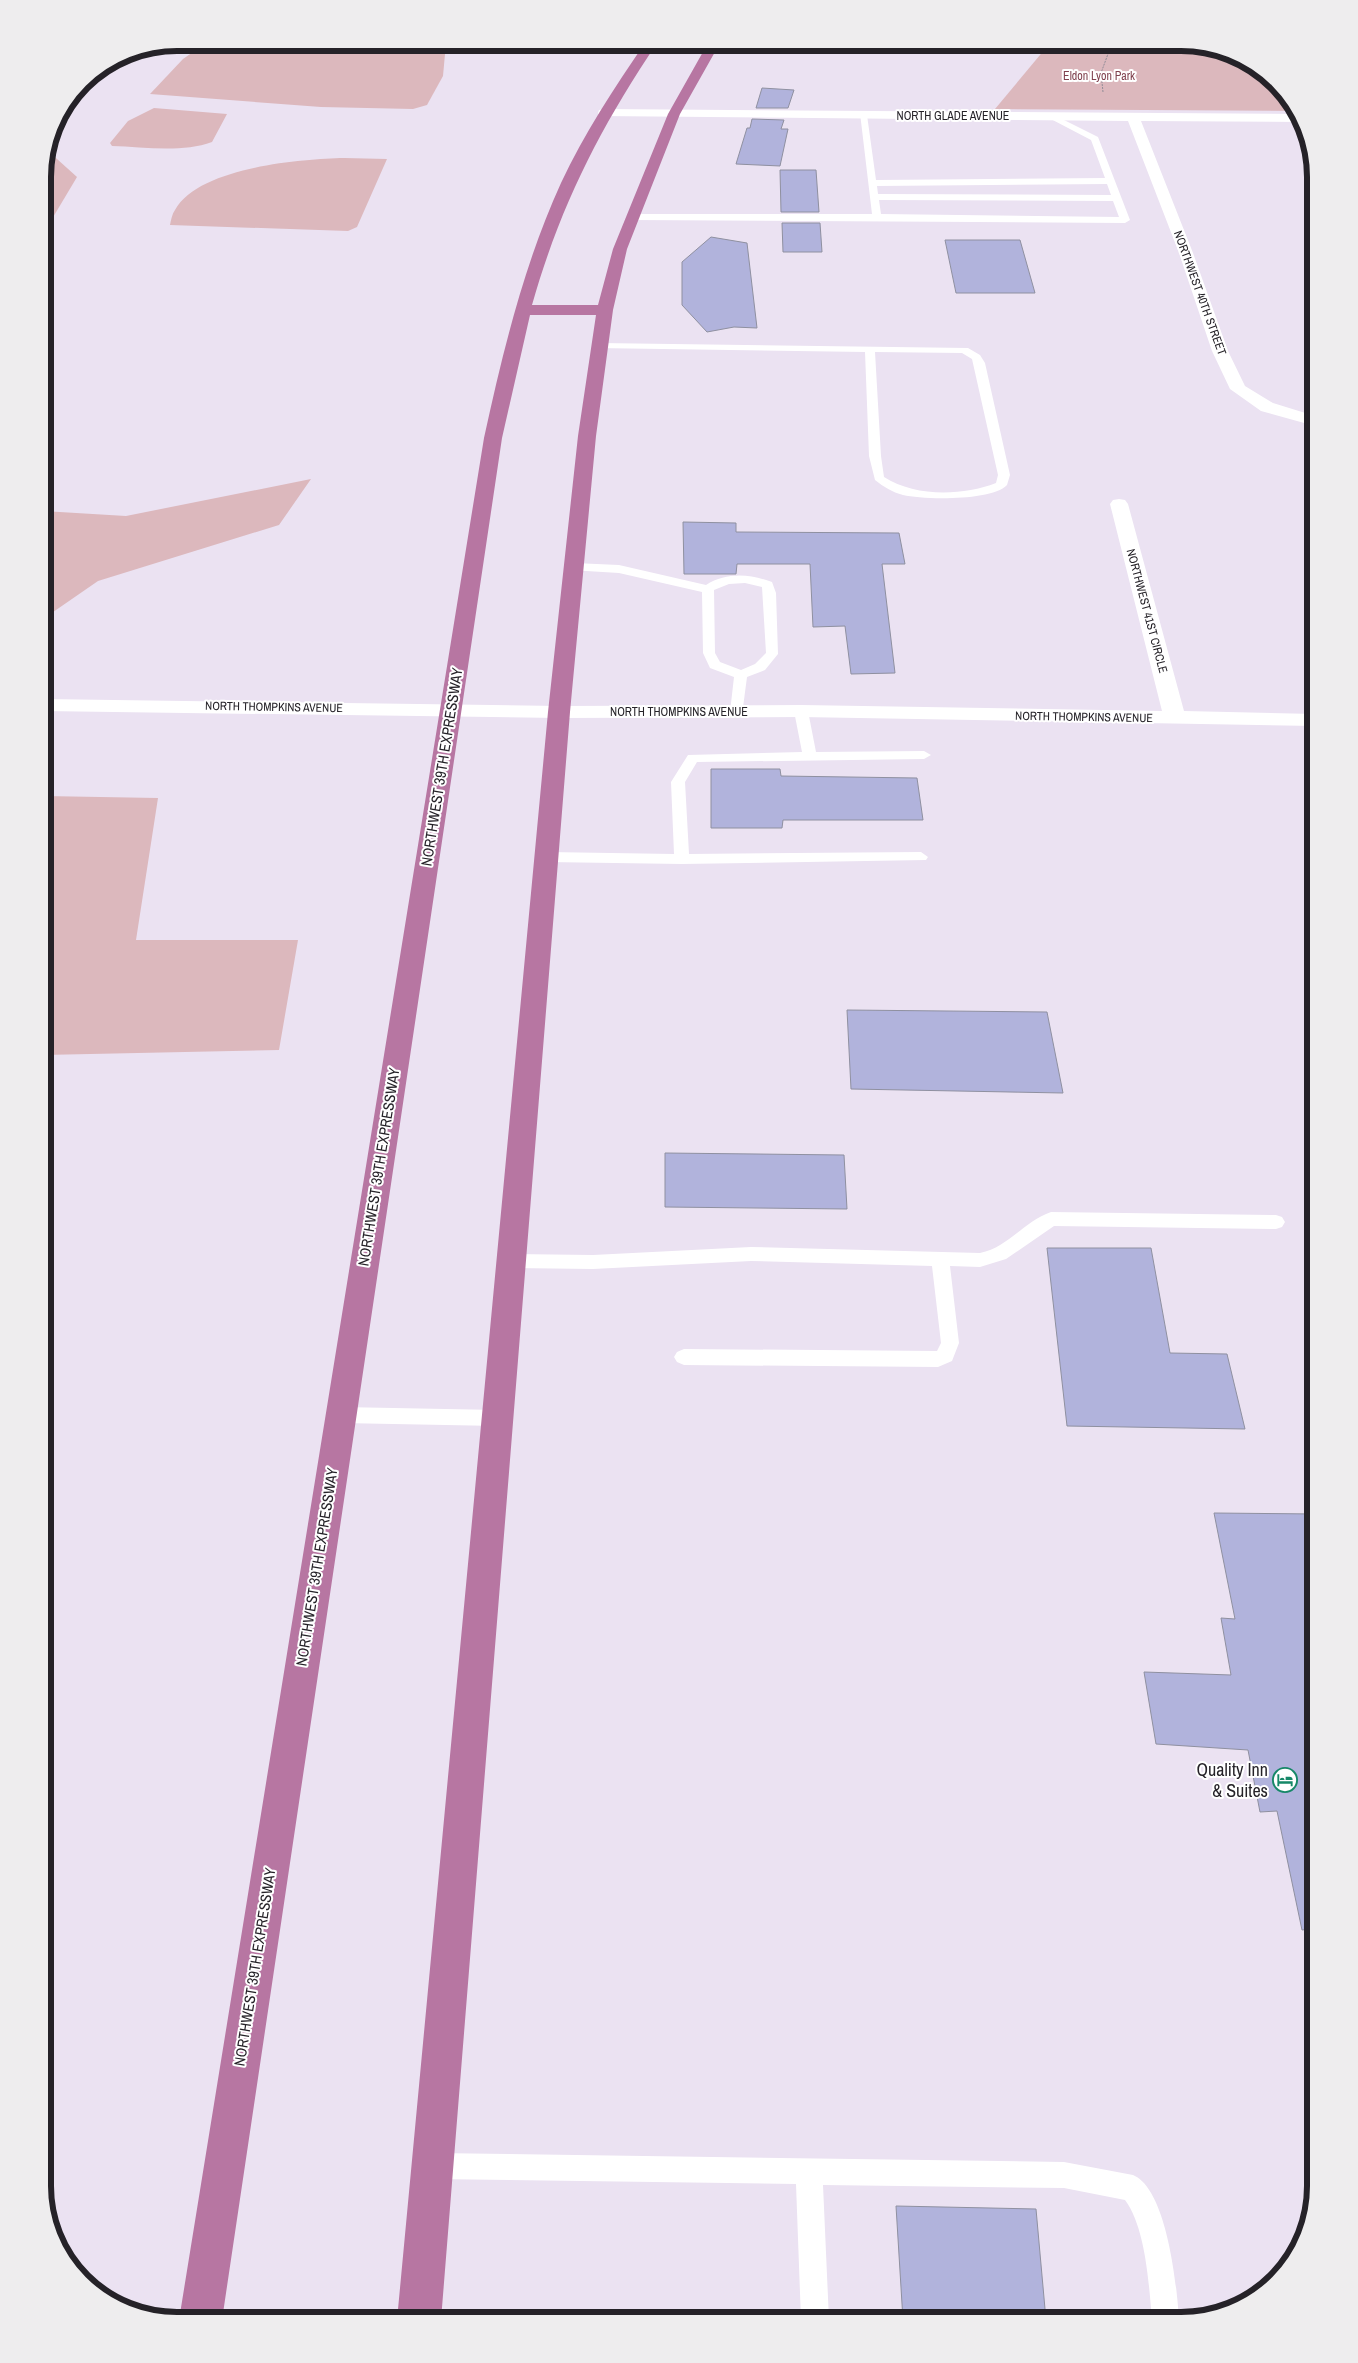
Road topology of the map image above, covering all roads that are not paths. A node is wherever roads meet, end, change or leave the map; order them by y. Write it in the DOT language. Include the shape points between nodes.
graph roads {
  1 [pos="645,52"];
  2 [pos="709,52"];
  3 [pos="604,113"];
  4 [pos="674,114"];
  5 [pos="863,115"];
  6 [pos="1051,117"];
  7 [pos="1133,118"];
  8 [pos="1292,118"];
  9 [pos="1111,182"];
  10 [pos="872,183"];
  11 [pos="874,197"];
  12 [pos="1117,198"];
  13 [pos="631,217"];
  14 [pos="877,217"];
  15 [pos="524,310"];
  16 [pos="604,310"];
  17 [pos="599,346"];
  18 [pos="870,349"];
  19 [pos="1307,419"];
  20 [pos="1119,504"];
  21 [pos="574,567"];
  22 [pos="708,589"];
  23 [pos="741,676"];
  24 [pos="52,705"];
  25 [pos="450,709"];
  26 [pos="801,711"];
  27 [pos="560,712"];
  28 [pos="737,712"];
  29 [pos="1175,719"];
  30 [pos="1307,720"];
  31 [pos="924,755"];
  32 [pos="810,756"];
  33 [pos="547,857"];
  34 [pos="921,857"];
  35 [pos="682,859"];
  36 [pos="1276,1222"];
  37 [pos="940,1259"];
  38 [pos="512,1261"];
  39 [pos="684,1357"];
  40 [pos="341,1414"];
  41 [pos="498,1418"];
  42 [pos="432,2166"];
  43 [pos="809,2172"];
  44 [pos="201,2311"];
  45 [pos="420,2311"];
  46 [pos="815,2312"];
  47 [pos="1165,2312"];
  1 -- 3 [label="highway, NORTHWEST 39TH EXPRESSWAY"];
  2 -- 4 [label="highway"];
  3 -- 4 [label="street, NORTH GLADE AVENUE"];
  3 -- 15 [label="highway, NORTHWEST 39TH EXPRESSWAY" via="563,197"];
  4 -- 5 [label="street, NORTH GLADE AVENUE"];
  4 -- 13 [label="highway"];
  5 -- 6 [label="street, NORTH GLADE AVENUE"];
  5 -- 10 [label="lane"];
  6 -- 7 [label="street, NORTH GLADE AVENUE"];
  6 -- 9 [label="lane" via="1095,138"];
  7 -- 8 [label="street, NORTH GLADE AVENUE"];
  7 -- 19 [label="street, NORTHWEST 40TH STREET" via="1220,351 1238,389 1267,408"];
  9 -- 10 [label="lane"];
  9 -- 12 [label="lane"];
  10 -- 11 [label="lane"];
  11 -- 12 [label="lane"];
  11 -- 14 [label="lane"];
  12 -- 14 [label="lane" via="1125,220"];
  13 -- 14 [label="lane"];
  13 -- 16 [label="highway"];
  15 -- 16 [label="highway"];
  15 -- 25 [label="highway, NORTHWEST 39TH EXPRESSWAY" via="493,438 471,593"];
  16 -- 17 [label="highway"];
  17 -- 18 [label="lane"];
  17 -- 21 [label="highway"];
  18 -- 18 [label="lane" via="964,350 976,357 980,363 1004,475 1001,485 992,490 955,495 897,489 879,478"];
  20 -- 29 [label="street, NORTHWEST 41ST CIRCLE"];
  21 -- 22 [label="lane" via="619,569"];
  21 -- 27 [label="highway"];
  22 -- 23 [label="lane" via="709,653 715,665"];
  22 -- 23 [label="lane" via="717,582 728,580 756,580 768,585 772,654 760,667"];
  23 -- 28 [label="lane"];
  24 -- 25 [label="street, NORTH THOMPKINS AVENUE"];
  25 -- 27 [label="street, NORTH THOMPKINS AVENUE"];
  25 -- 40 [label="highway, NORTHWEST 39TH EXPRESSWAY"];
  26 -- 28 [label="street, NORTH THOMPKINS AVENUE"];
  26 -- 29 [label="street, NORTH THOMPKINS AVENUE"];
  26 -- 32 [label="lane"];
  27 -- 28 [label="street, NORTH THOMPKINS AVENUE"];
  27 -- 33 [label="highway"];
  29 -- 30 [label="street, NORTH THOMPKINS AVENUE"];
  31 -- 32 [label="lane"];
  32 -- 35 [label="lane" via="693,758 678,782"];
  33 -- 35 [label="lane"];
  33 -- 38 [label="highway"];
  34 -- 35 [label="lane"];
  36 -- 37 [label="lane" via="1051,1220 994,1258"];
  37 -- 38 [label="lane" via="751,1254 593,1262"];
  37 -- 39 [label="lane" via="950,1343 945,1356 938,1359"];
  38 -- 41 [label="highway"];
  40 -- 41 [label="lane"];
  40 -- 44 [label="highway, NORTHWEST 39TH EXPRESSWAY"];
  41 -- 42 [label="highway"];
  42 -- 43 [label="lane"];
  42 -- 45 [label="highway"];
  43 -- 46 [label="lane"];
  43 -- 47 [label="lane" via="1064,2175 1133,2188 1146,2206 1164,2288"];
}
